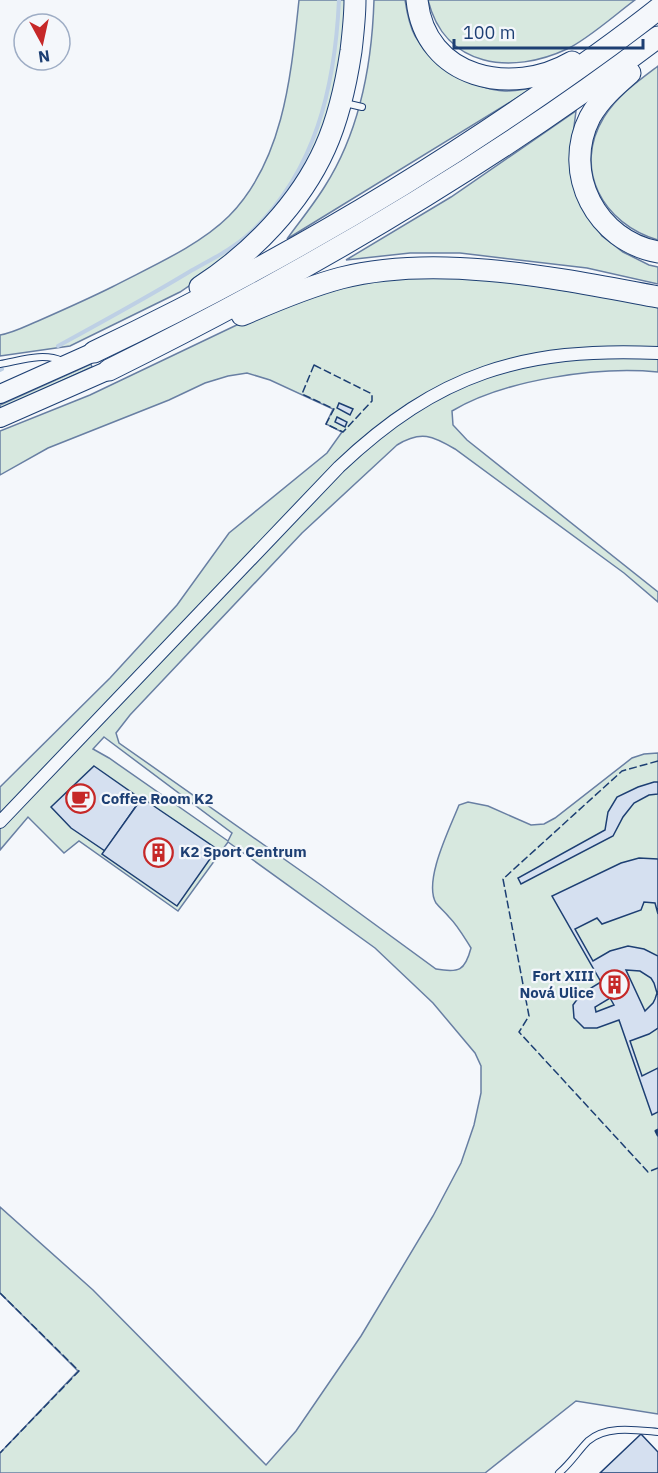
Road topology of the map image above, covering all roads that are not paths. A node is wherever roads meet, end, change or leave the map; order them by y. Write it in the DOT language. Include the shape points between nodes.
graph roads {
  1 [pos="355,0"];
  2 [pos="417,0"];
  3 [pos="653,13"];
  4 [pos="658,37"];
  5 [pos="658,50"];
  6 [pos="658,252"];
  7 [pos="658,297"];
  8 [pos="94,352"];
  9 [pos="658,353"];
  10 [pos="0,364"];
  11 [pos="68,364"];
  12 [pos="109,370"];
  13 [pos="0,394"];
  14 [pos="0,418"];
  15 [pos="0,822"];
  16 [pos="658,1432"];
  17 [pos="559,1473"];
  1 -- 8 [label="highway" via="352,105 307,182 255,244 225,270"];
  2 -- 3 [label="highway" via="426,31 440,51 470,72 504,81 537,76 567,65"];
  3 -- 8 [label="highway" via="489,130 375,202 296,249"];
  4 -- 12 [label="highway" via="523,134 390,219 218,316"];
  5 -- 6 [label="highway" via="614,86 598,105 585,130 580,163 588,198 604,223 629,242"];
  7 -- 12 [label="highway" via="478,270 435,267 377,272 322,284"];
  8 -- 11 [label="main road"];
  9 -- 15 [label="street" via="576,353 526,361 474,376 413,406 339,467"];
  10 -- 11 [label="lane" via="47,357"];
  11 -- 13 [label="main road"];
  12 -- 14 [label="main road"];
  16 -- 17 [label="lane" via="602,1432 588,1441"];
}
